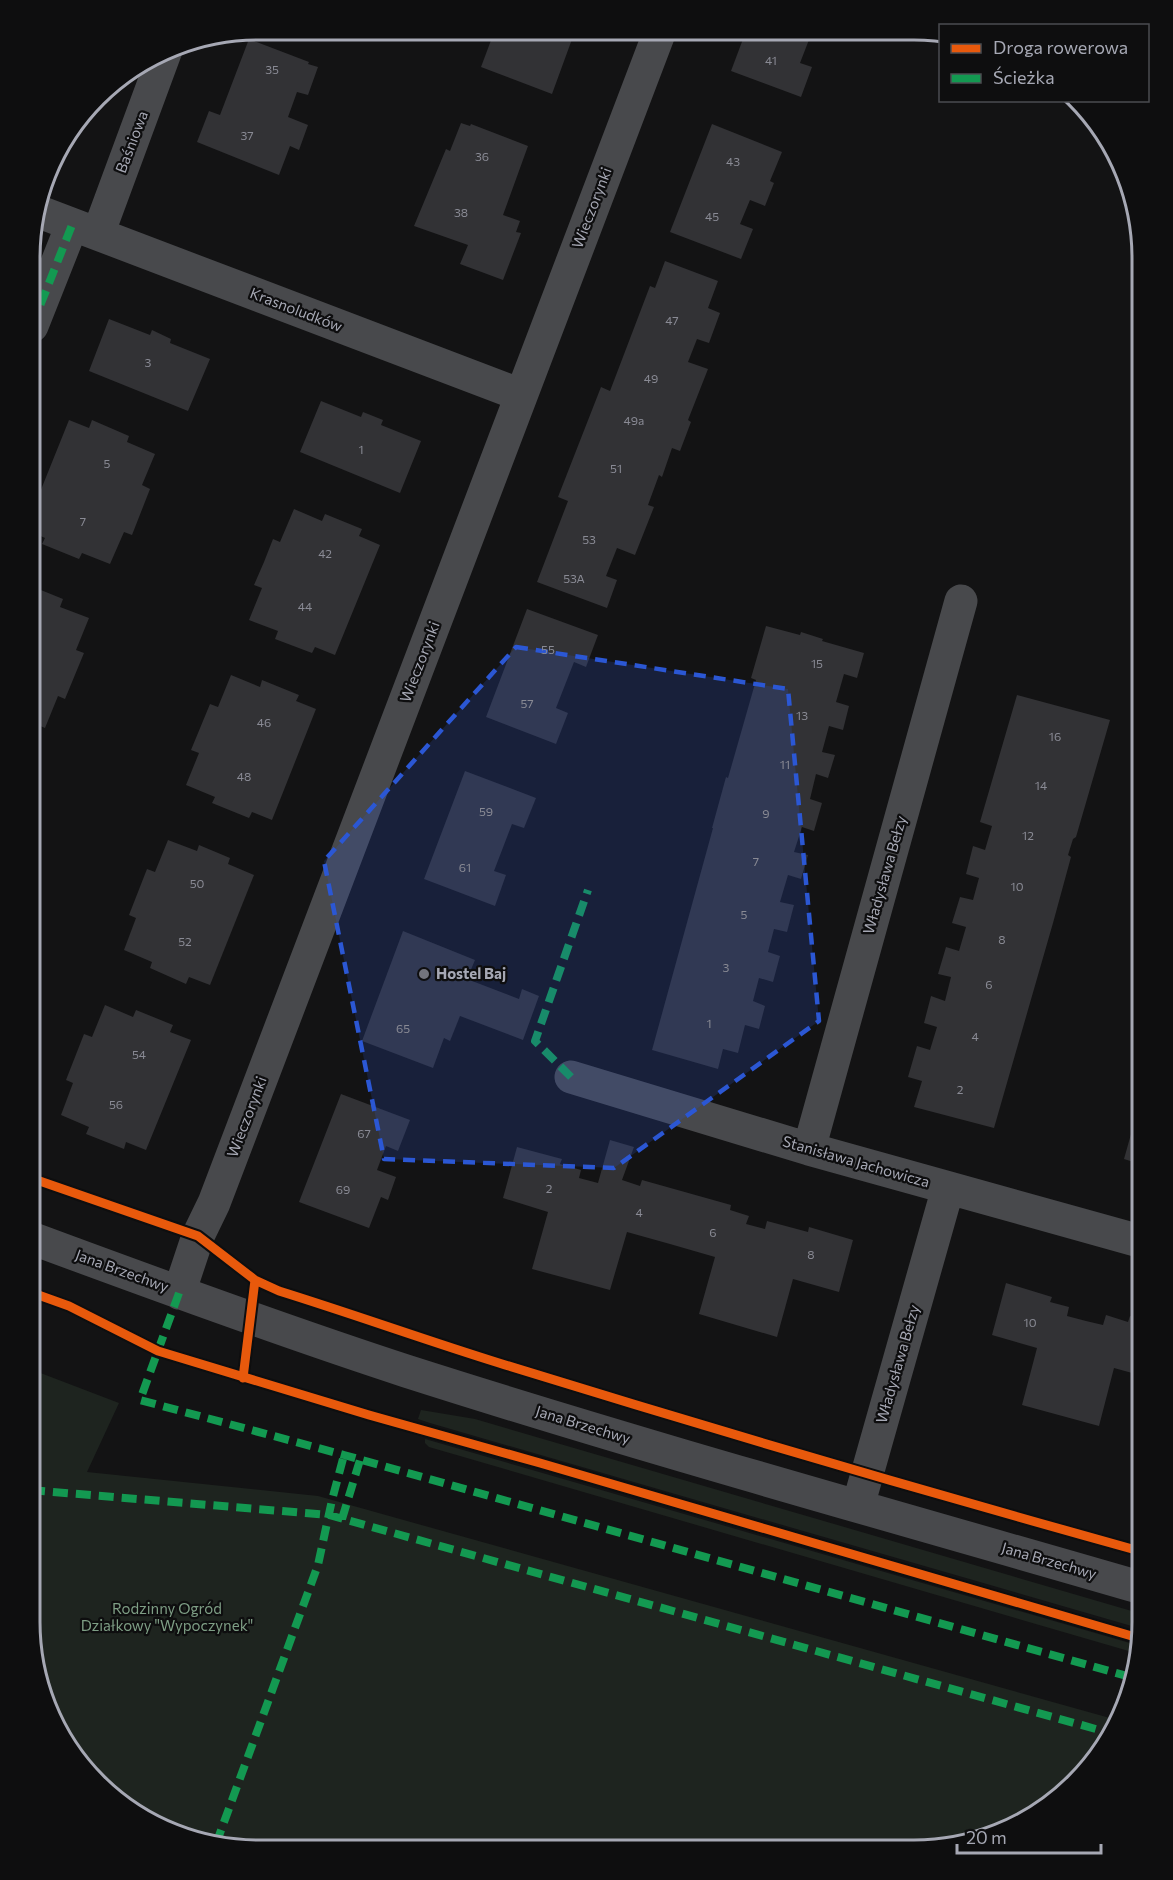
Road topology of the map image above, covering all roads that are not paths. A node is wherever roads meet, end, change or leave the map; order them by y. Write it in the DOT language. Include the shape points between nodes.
graph roads {
  1 [pos="657,40"];
  2 [pos="160,64"];
  3 [pos="45,214"];
  4 [pos="85,229"];
  5 [pos="40,311"];
  6 [pos="521,396"];
  7 [pos="961,601"];
  8 [pos="571,1077"];
  9 [pos="809,1149"];
  10 [pos="948,1188"];
  11 [pos="1132,1239"];
  12 [pos="40,1241"];
  13 [pos="179,1293"];
  14 [pos="858,1506"];
  15 [pos="1132,1585"];
  1 -- 6 [label="street, Wieczorynki"];
  2 -- 4 [label="street, Baśniowa"];
  3 -- 4 [label="street, Krasnoludków"];
  4 -- 5 [label="street"];
  4 -- 6 [label="street, Krasnoludków"];
  6 -- 13 [label="street, Wieczorynki"];
  7 -- 9 [label="street, Władysława Bełzy"];
  8 -- 9 [label="street, Stanisława Jachowicza"];
  9 -- 10 [label="street, Stanisława Jachowicza"];
  10 -- 11 [label="street, Stanisława Jachowicza"];
  10 -- 14 [label="street, Władysława Bełzy"];
  12 -- 13 [label="street, Jana Brzechwy"];
  13 -- 14 [label="street, Jana Brzechwy" via="408,1371"];
  14 -- 15 [label="street, Jana Brzechwy"];
}
